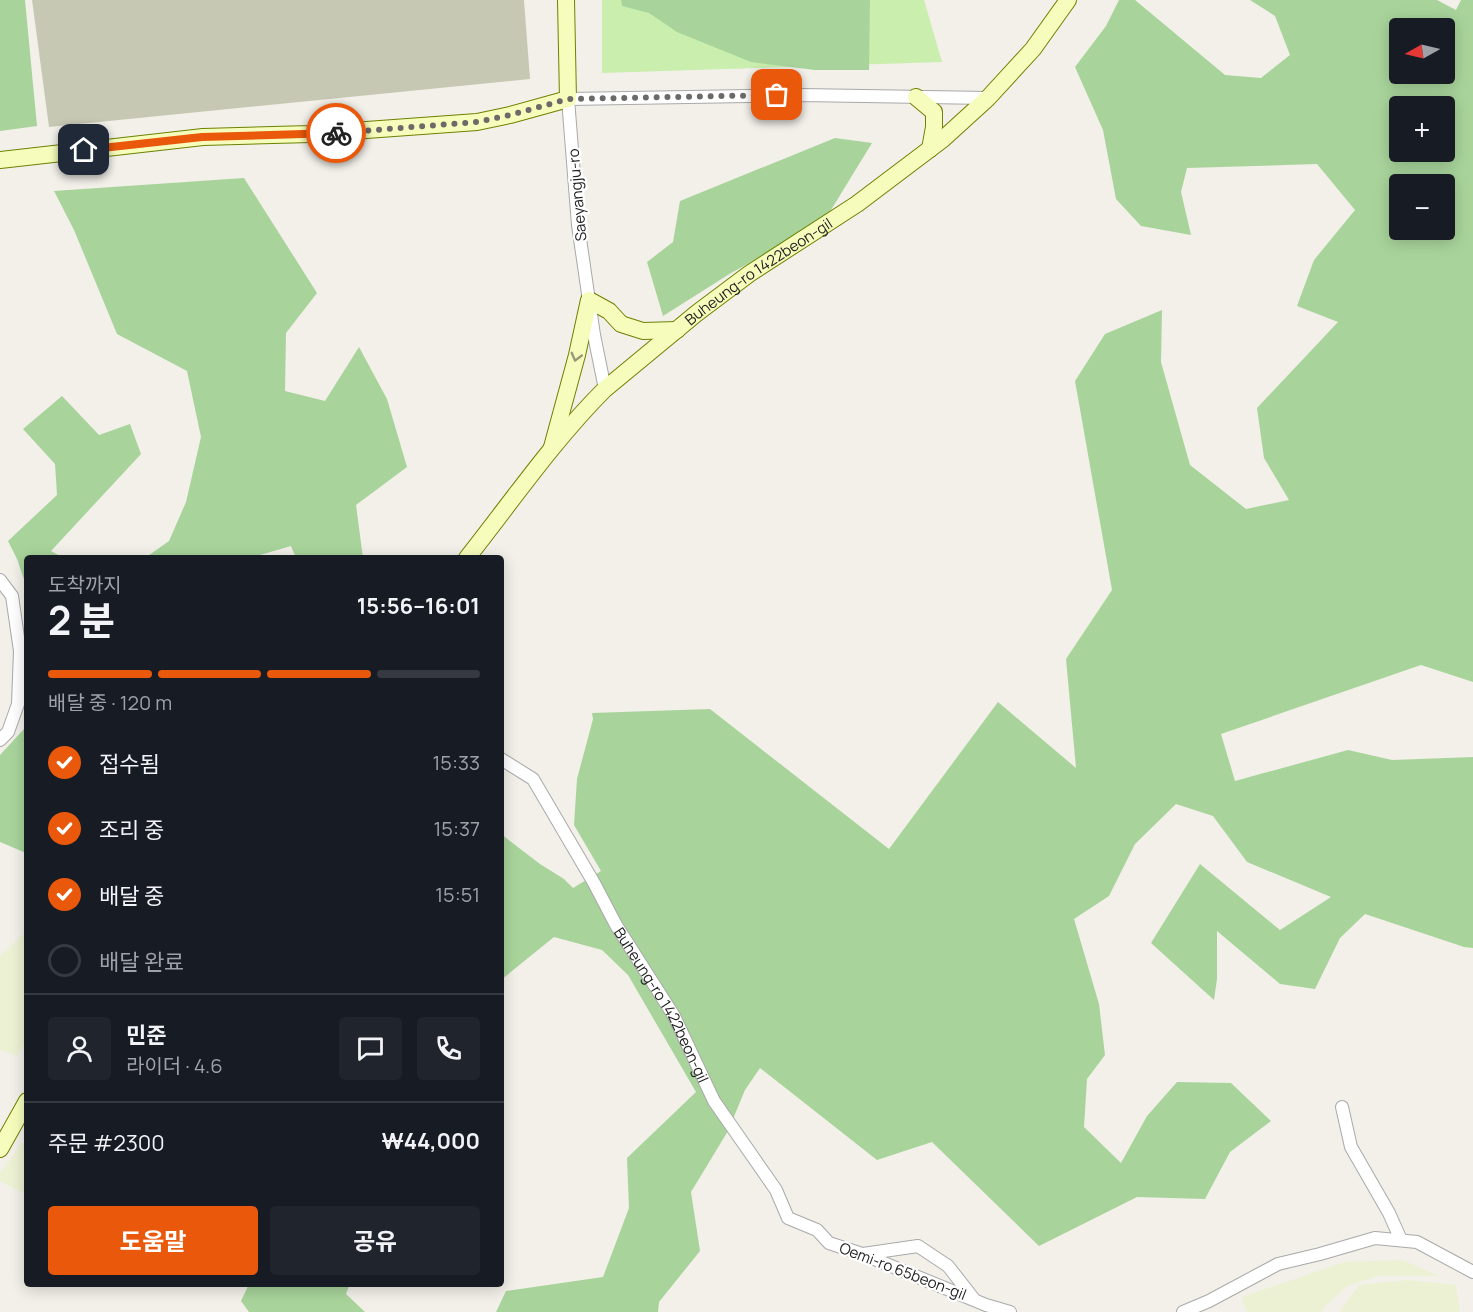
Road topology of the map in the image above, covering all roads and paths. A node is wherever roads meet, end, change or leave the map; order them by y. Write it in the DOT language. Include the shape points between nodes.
graph roads {
  1 [pos="566,0"];
  2 [pos="1068,0"];
  3 [pos="916,97"];
  4 [pos="988,98"];
  5 [pos="568,99"];
  6 [pos="930,149"];
  7 [pos="0,160"];
  8 [pos="589,300"];
  9 [pos="677,330"];
  10 [pos="605,388"];
  11 [pos="551,451"];
  12 [pos="469,555"];
  13 [pos="0,580"];
  14 [pos="0,740"];
  15 [pos="504,761"];
  16 [pos="24,1106"];
  17 [pos="1342,1107"];
  18 [pos="0,1149"];
  19 [pos="1401,1240"];
  20 [pos="829,1243"];
  21 [pos="862,1254"];
  22 [pos="1473,1272"];
  23 [pos="974,1299"];
  24 [pos="1010,1312"];
  25 [pos="1183,1312"];
  1 -- 5 [label="street, Saeyangju-ro"];
  2 -- 4 [label="street, Buheung-ro 1422beon-gil" via="1033,49"];
  3 -- 4 [label="street"];
  3 -- 5 [label="street"];
  3 -- 6 [label="street" via="933,112"];
  4 -- 6 [label="street, Buheung-ro 1422beon-gil"];
  5 -- 7 [label="street" via="477,122 202,137"];
  5 -- 8 [label="street, Saeyangju-ro" via="578,225"];
  6 -- 9 [label="street, Buheung-ro 1422beon-gil" via="857,204 749,274"];
  8 -- 9 [label="street" via="609,311 621,324 643,331"];
  8 -- 10 [label="street, Saeyangju-ro"];
  8 -- 11 [label="street, one-way"];
  9 -- 10 [label="street, Buheung-ro 1422beon-gil"];
  10 -- 11 [label="street, Buheung-ro 1422beon-gil"];
  11 -- 12 [label="street, Buheung-ro 1422beon-gil"];
  13 -- 14 [label="street" via="12,596 20,651 18,704 8,732"];
  15 -- 20 [label="street, Buheung-ro 1422beon-gil" via="533,779 616,925 674,1016 714,1101 776,1190 788,1218 817,1230"];
  16 -- 18 [label="street"];
  17 -- 19 [label="street" via="1351,1146"];
  19 -- 22 [label="street" via="1417,1242"];
  19 -- 25 [label="street" via="1375,1238 1278,1264"];
  20 -- 21 [label="street, Oemi-ro 65beon-gil"];
  21 -- 23 [label="street, Oemi-ro 65beon-gil"];
  21 -- 23 [label="street" via="918,1246 948,1266"];
  23 -- 24 [label="street, Oemi-ro 65beon-gil"];
}
